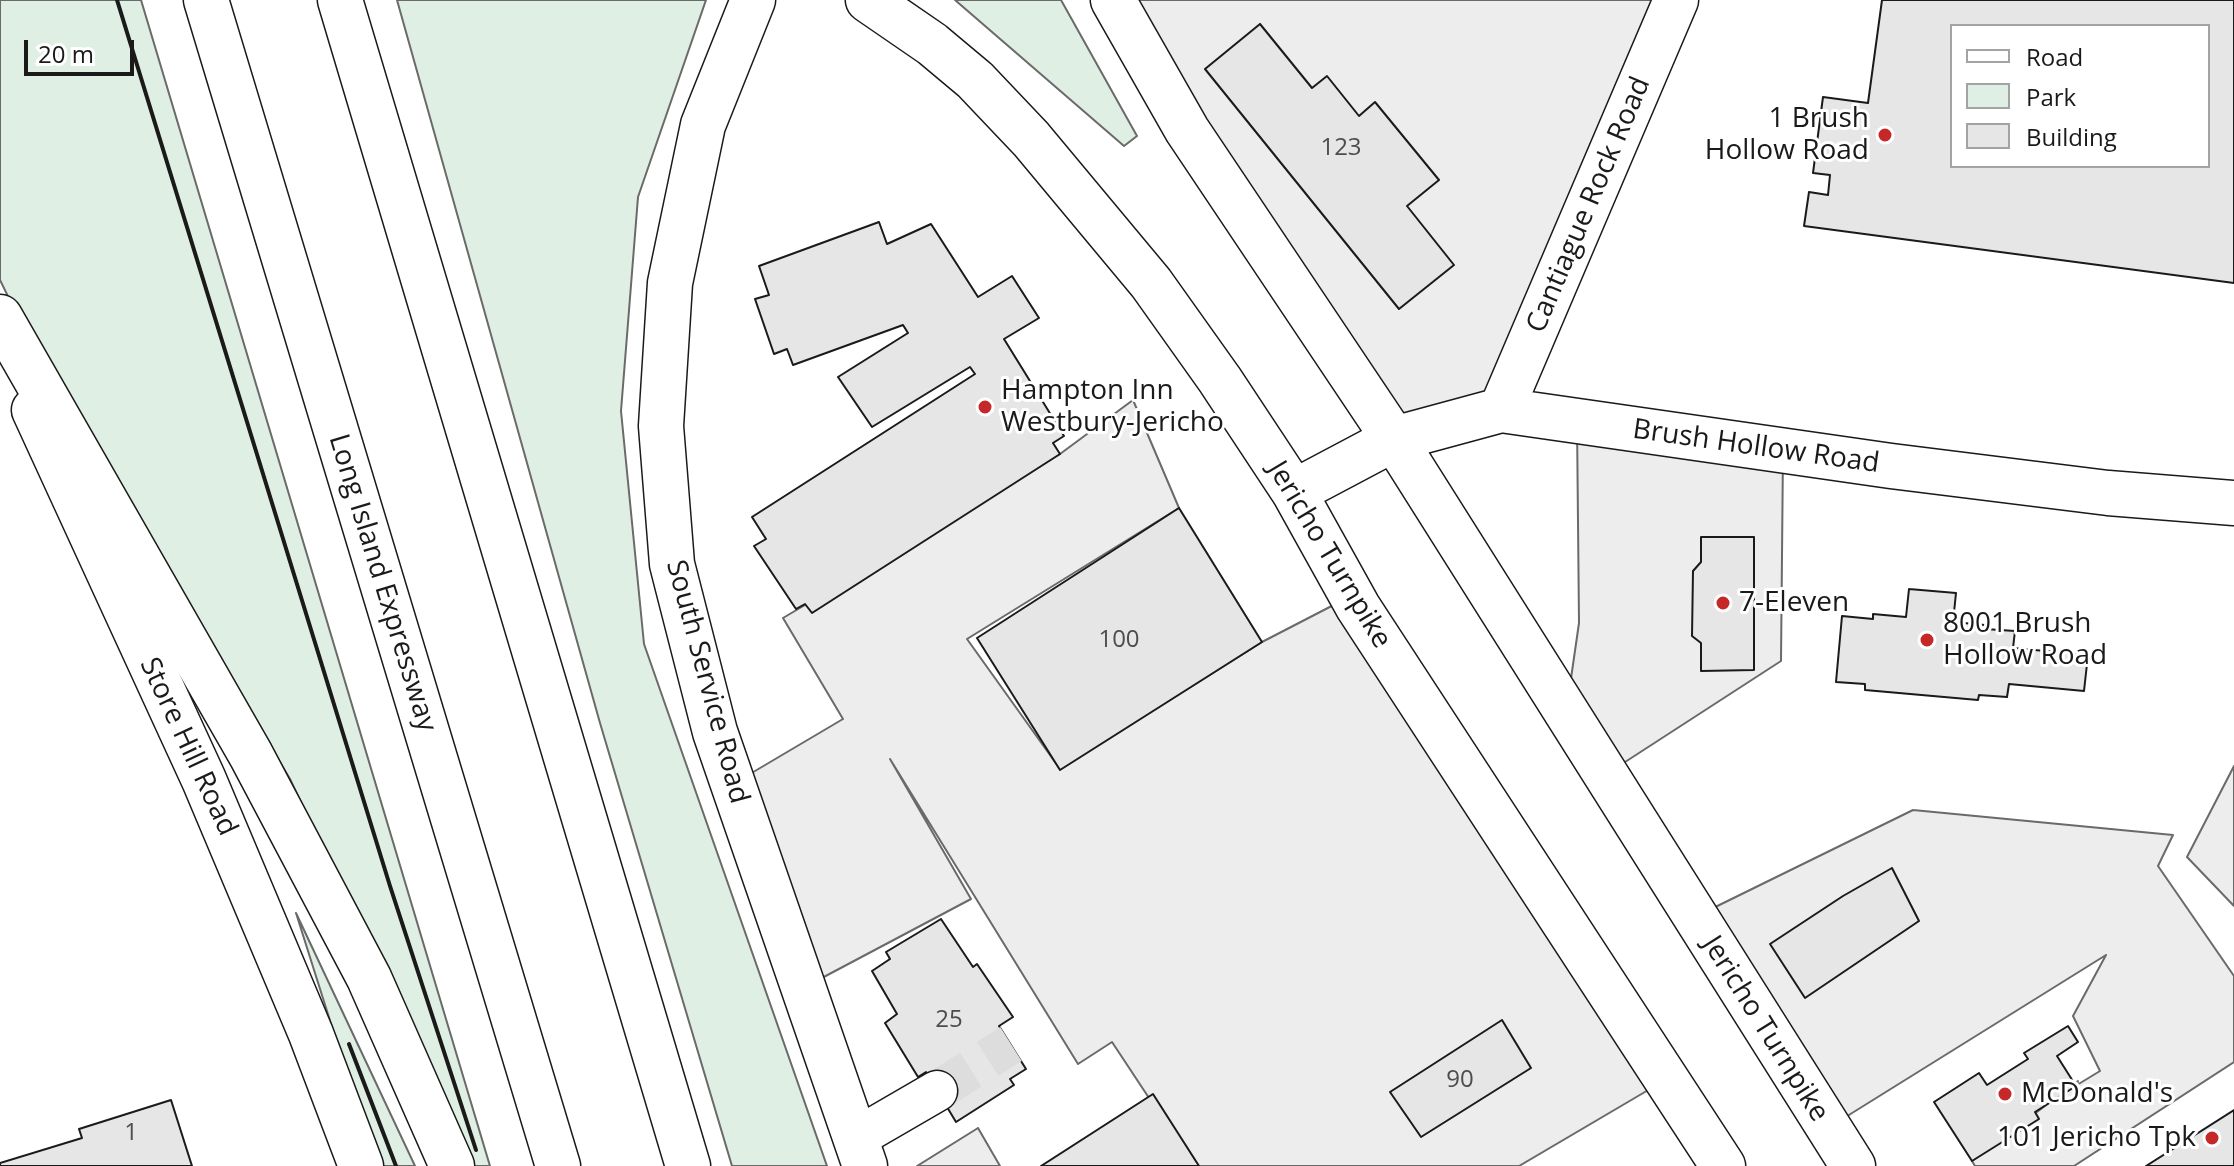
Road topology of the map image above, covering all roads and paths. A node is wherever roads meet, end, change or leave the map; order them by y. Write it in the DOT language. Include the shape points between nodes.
graph roads {
  1 [pos="206,0"];
  2 [pos="340,0"];
  3 [pos="753,0"];
  4 [pos="868,0"];
  5 [pos="1113,0"];
  6 [pos="1676,0"];
  7 [pos="0,317"];
  8 [pos="0,335"];
  9 [pos="1501,410"];
  10 [pos="1394,439"];
  11 [pos="1294,492"];
  12 [pos="2234,503"];
  13 [pos="937,1091"];
  14 [pos="861,1152"];
  15 [pos="350,1158"];
  16 [pos="452,1166"];
  17 [pos="558,1166"];
  18 [pos="688,1166"];
  19 [pos="1723,1166"];
  20 [pos="1853,1166"];
  1 -- 17 [label="main road, Long Island Expressway"];
  2 -- 18 [label="main road"];
  3 -- 14 [label="main road, South Service Road" via="703,125 670,283 661,426 672,564 715,732"];
  4 -- 11 [label="main road, Jericho Turnpike" via="975,80 1031,139 1151,283"];
  5 -- 10 [label="main road, Jericho Turnpike" via="1187,130"];
  6 -- 9 [label="main road, Cantiague Rock Road"];
  7 -- 16 [label="main road" via="251,755 369,978"];
  8 -- 15 [label="main road, Store Hill Road" via="204,780 311,1034"];
  9 -- 10 [label="main road, Brush Hollow Road"];
  9 -- 12 [label="main road, Brush Hollow Road" via="1922,470"];
  10 -- 11 [label="main road, Brush Hollow Road"];
  10 -- 20 [label="main road, Jericho Turnpike"];
  11 -- 19 [label="main road, Jericho Turnpike" via="1358,607"];
  13 -- 14 [label="lane"];
}
